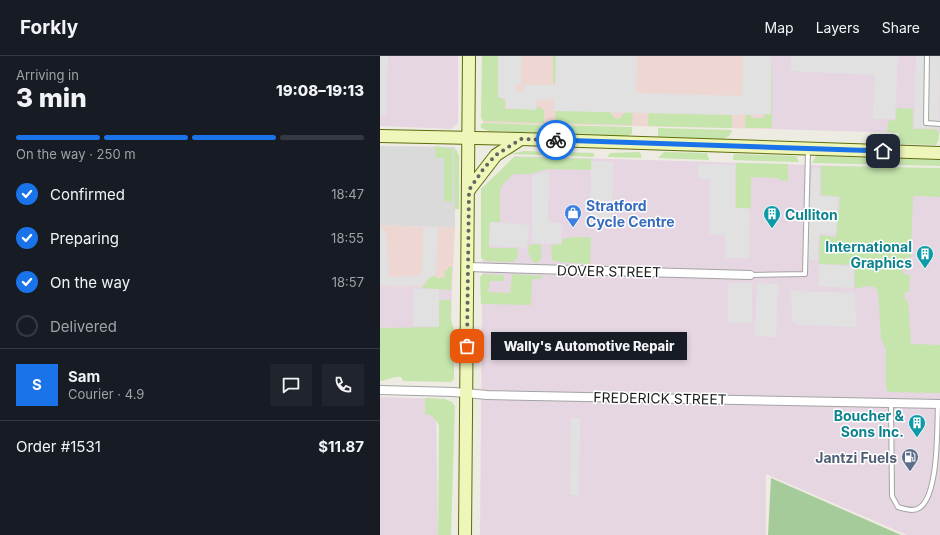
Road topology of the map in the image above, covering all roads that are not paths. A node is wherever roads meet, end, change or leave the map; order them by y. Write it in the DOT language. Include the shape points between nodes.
graph roads {
  1 [pos="469,56"];
  2 [pos="928,56"];
  3 [pos="940,124"];
  4 [pos="380,136"];
  5 [pos="469,138"];
  6 [pos="521,139"];
  7 [pos="808,149"];
  8 [pos="940,153"];
  9 [pos="469,190"];
  10 [pos="468,267"];
  11 [pos="750,275"];
  12 [pos="380,390"];
  13 [pos="467,393"];
  14 [pos="891,403"];
  15 [pos="939,404"];
  16 [pos="465,535"];
  1 -- 5 [label="street"];
  2 -- 3 [label="lane" via="926,123"];
  4 -- 5 [label="street"];
  5 -- 6 [label="street"];
  5 -- 9 [label="street"];
  6 -- 7 [label="street"];
  6 -- 9 [label="street" via="496,155"];
  7 -- 8 [label="street"];
  7 -- 11 [label="lane" via="805,274"];
  9 -- 10 [label="street"];
  10 -- 11 [label="street, DOVER STREET"];
  10 -- 13 [label="street"];
  12 -- 13 [label="street, FREDERICK STREET"];
  13 -- 14 [label="street, FREDERICK STREET"];
  13 -- 16 [label="street"];
  14 -- 15 [label="street, FREDERICK STREET"];
  14 -- 15 [label="lane" via="892,496 898,507 912,510 924,504 936,467"];
}
